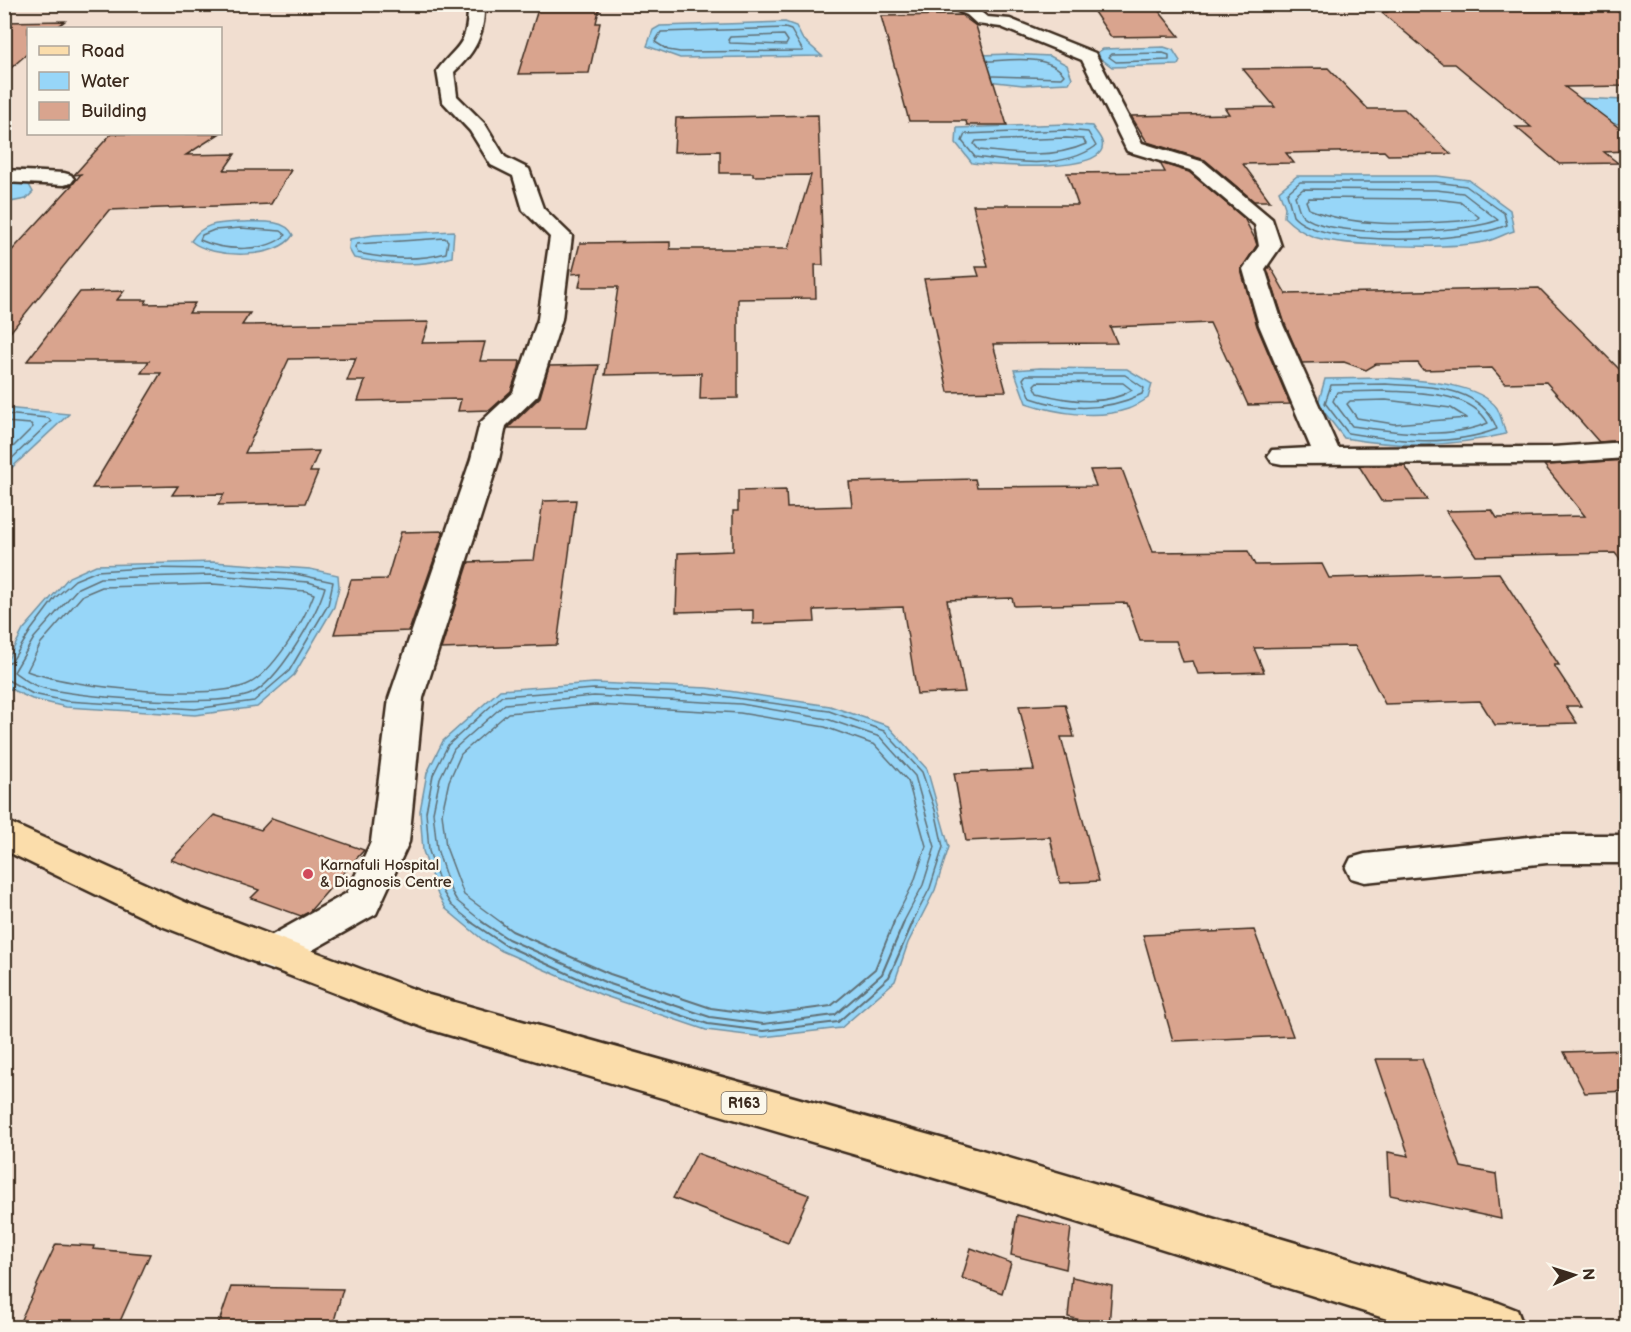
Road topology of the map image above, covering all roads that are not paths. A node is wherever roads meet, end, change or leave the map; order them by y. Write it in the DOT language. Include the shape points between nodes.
graph roads {
  1 [pos="490,4"];
  2 [pos="949,4"];
  3 [pos="4,176"];
  4 [pos="64,179"];
  5 [pos="1626,450"];
  6 [pos="1282,456"];
  7 [pos="1328,456"];
  8 [pos="4,834"];
  9 [pos="1626,849"];
  10 [pos="1365,868"];
  11 [pos="272,954"];
  12 [pos="1499,1328"];
  1 -- 11 [label="street" via="476,10 476,29 469,49 445,71 448,97 478,128 498,161 522,173 533,210 561,236 550,319 525,395 493,423 485,459 406,698 390,842 362,903"];
  2 -- 7 [label="street" via="972,12 983,21 1004,22 1089,57 1134,147 1197,166 1265,223 1270,246 1254,269 1271,325"];
  3 -- 4 [label="street"];
  5 -- 7 [label="street" via="1553,455"];
  6 -- 7 [label="street"];
  8 -- 11 [label="main road, R163" via="173,914"];
  9 -- 10 [label="street" via="1547,849"];
  11 -- 12 [label="main road, R163" via="425,1011 958,1164"];
}
